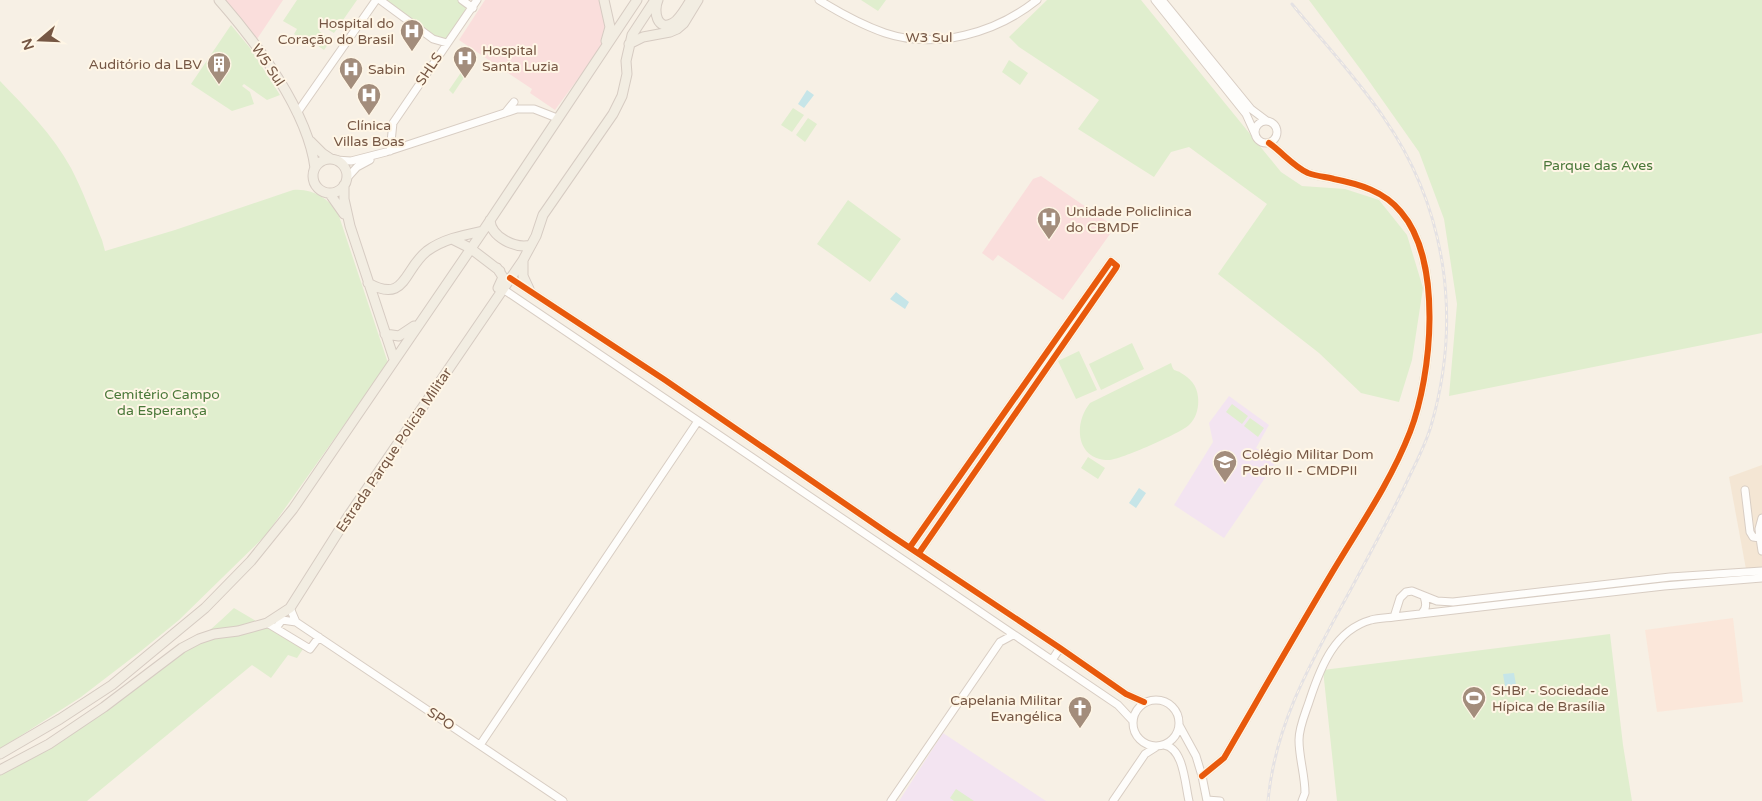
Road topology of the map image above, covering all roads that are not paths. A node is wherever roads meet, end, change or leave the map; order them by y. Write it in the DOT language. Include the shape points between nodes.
graph roads {
  1 [pos="219,0"];
  2 [pos="378,0"];
  3 [pos="462,0"];
  4 [pos="478,0"];
  5 [pos="604,0"];
  6 [pos="637,0"];
  7 [pos="656,0"];
  8 [pos="691,0"];
  9 [pos="698,0"];
  10 [pos="820,0"];
  11 [pos="1037,0"];
  12 [pos="1155,0"];
  13 [pos="1162,0"];
  14 [pos="472,8"];
  15 [pos="447,43"];
  16 [pos="629,44"];
  17 [pos="602,53"];
  18 [pos="514,102"];
  19 [pos="297,113"];
  20 [pos="504,113"];
  21 [pos="555,121"];
  22 [pos="1267,121"];
  23 [pos="391,133"];
  24 [pos="1255,134"];
  25 [pos="307,136"];
  26 [pos="1277,137"];
  27 [pos="1269,143"];
  28 [pos="398,148"];
  29 [pos="388,151"];
  30 [pos="1282,152"];
  31 [pos="334,159"];
  32 [pos="314,168"];
  33 [pos="346,182"];
  34 [pos="330,194"];
  35 [pos="490,220"];
  36 [pos="350,226"];
  37 [pos="483,231"];
  38 [pos="452,239"];
  39 [pos="531,246"];
  40 [pos="470,248"];
  41 [pos="523,260"];
  42 [pos="497,268"];
  43 [pos="1103,272"];
  44 [pos="510,278"];
  45 [pos="1110,278"];
  46 [pos="368,283"];
  47 [pos="528,289"];
  48 [pos="503,290"];
  49 [pos="418,324"];
  50 [pos="385,334"];
  51 [pos="1057,346"];
  52 [pos="628,356"];
  53 [pos="394,359"];
  54 [pos="450,367"];
  55 [pos="620,368"];
  56 [pos="673,386"];
  57 [pos="666,399"];
  58 [pos="1012,404"];
  59 [pos="1019,408"];
  60 [pos="698,421"];
  61 [pos="764,448"];
  62 [pos="754,459"];
  63 [pos="970,464"];
  64 [pos="977,469"];
  65 [pos="1745,490"];
  66 [pos="934,515"];
  67 [pos="944,517"];
  68 [pos="865,518"];
  69 [pos="1762,518"];
  70 [pos="857,529"];
  71 [pos="1760,538"];
  72 [pos="910,547"];
  73 [pos="1762,551"];
  74 [pos="919,553"];
  75 [pos="928,560"];
  76 [pos="919,572"];
  77 [pos="1762,572"];
  78 [pos="1762,578"];
  79 [pos="1424,596"];
  80 [pos="1398,604"];
  81 [pos="290,608"];
  82 [pos="1422,613"];
  83 [pos="1409,615"];
  84 [pos="1394,616"];
  85 [pos="296,622"];
  86 [pos="267,623"];
  87 [pos="999,625"];
  88 [pos="276,628"];
  89 [pos="1014,635"];
  90 [pos="319,637"];
  91 [pos="1000,642"];
  92 [pos="1060,648"];
  93 [pos="1052,660"];
  94 [pos="112,685"];
  95 [pos="1144,702"];
  96 [pos="104,707"];
  97 [pos="60,719"];
  98 [pos="1132,720"];
  99 [pos="1179,725"];
  100 [pos="1144,743"];
  101 [pos="49,744"];
  102 [pos="480,744"];
  103 [pos="1164,745"];
  104 [pos="1156,747"];
  105 [pos="0,754"];
  106 [pos="1145,754"];
  107 [pos="0,770"];
  108 [pos="1202,776"];
  109 [pos="1207,800"];
  110 [pos="563,801"];
  111 [pos="891,801"];
  112 [pos="1113,801"];
  113 [pos="1188,801"];
  114 [pos="1220,801"];
  115 [pos="1302,801"];
  1 -- 19 [label="main road, W5 Sul" via="260,51"];
  2 -- 15 [label="street" via="433,39"];
  2 -- 19 [label="street"];
  3 -- 14 [label="street"];
  4 -- 14 [label="street, SHLS"];
  5 -- 17 [label="main road" via="610,27"];
  6 -- 17 [label="main road"];
  7 -- 8 [label="main road" via="656,16 666,25 676,21"];
  7 -- 16 [label="main road, Estrada Parque Polícia Militar"];
  9 -- 16 [label="main road" via="677,29"];
  10 -- 11 [label="street, W3 Sul" via="884,33 914,40 969,35 1006,20"];
  12 -- 24 [label="street" via="1246,114"];
  13 -- 22 [label="street" via="1251,109"];
  14 -- 15 [label="street, SHLS"];
  15 -- 23 [label="street, SHLS" via="395,119"];
  16 -- 39 [label="main road, Estrada Parque Polícia Militar" via="622,96 543,215"];
  17 -- 21 [label="main road"];
  18 -- 20 [label="street"];
  19 -- 25 [label="main road, W5 Sul"];
  20 -- 21 [label="street" via="530,108"];
  20 -- 28 [label="street"];
  21 -- 35 [label="main road"];
  22 -- 24 [label="street" via="1258,124"];
  22 -- 26 [label="street" via="1277,128"];
  23 -- 28 [label="street"];
  23 -- 29 [label="street, SHLS"];
  24 -- 27 [label="street" via="1260,142"];
  25 -- 31 [label="main road, W5 Sul" via="318,149"];
  25 -- 32 [label="main road, W5 Sul"];
  26 -- 27 [label="street"];
  26 -- 30 [label="street"];
  27 -- 30 [label="street"];
  28 -- 29 [label="street"];
  29 -- 31 [label="street" via="351,161"];
  29 -- 33 [label="street" via="357,167"];
  30 -- 108 [label="street" via="1290,162 1311,174 1352,182 1382,195 1395,205 1409,224 1419,246 1429,299 1426,365 1417,411 1398,459 1224,758"];
  31 -- 32 [label="main road" via="322,161"];
  31 -- 33 [label="main road" via="345,167"];
  32 -- 34 [label="main road" via="314,184"];
  33 -- 34 [label="main road" via="339,191"];
  33 -- 36 [label="main road" via="344,199"];
  34 -- 36 [label="main road"];
  35 -- 37 [label="main road"];
  35 -- 39 [label="main road" via="495,232 509,242"];
  36 -- 46 [label="main road"];
  37 -- 38 [label="main road"];
  37 -- 40 [label="main road"];
  38 -- 40 [label="main road"];
  38 -- 46 [label="main road" via="428,250 394,289 380,290"];
  39 -- 41 [label="main road, Estrada Parque Polícia Militar"];
  40 -- 42 [label="main road"];
  40 -- 49 [label="main road"];
  41 -- 44 [label="main road, Estrada Parque Polícia Militar"];
  41 -- 47 [label="main road" via="523,276"];
  42 -- 44 [label="main road"];
  42 -- 54 [label="main road" via="503,277 501,282 452,358"];
  43 -- 45 [label="street"];
  43 -- 45 [label="street" via="1110,261 1117,266"];
  43 -- 51 [label="street"];
  44 -- 47 [label="street"];
  44 -- 48 [label="main road, Estrada Parque Polícia Militar"];
  45 -- 51 [label="street"];
  46 -- 50 [label="main road"];
  47 -- 52 [label="street"];
  48 -- 54 [label="main road, Estrada Parque Polícia Militar"];
  48 -- 55 [label="street"];
  49 -- 50 [label="main road" via="399,336"];
  49 -- 53 [label="main road"];
  50 -- 53 [label="main road"];
  51 -- 58 [label="street"];
  51 -- 59 [label="street"];
  52 -- 55 [label="street" via="622,357"];
  52 -- 56 [label="street"];
  53 -- 94 [label="main road" via="294,508 251,561 205,608"];
  54 -- 81 [label="main road, Estrada Parque Polícia Militar"];
  55 -- 57 [label="street"];
  56 -- 57 [label="street"];
  56 -- 61 [label="street"];
  57 -- 60 [label="street"];
  58 -- 59 [label="street"];
  58 -- 63 [label="street"];
  59 -- 64 [label="street"];
  60 -- 62 [label="street"];
  60 -- 102 [label="street"];
  61 -- 62 [label="street" via="763,456"];
  61 -- 68 [label="street"];
  62 -- 70 [label="street"];
  63 -- 64 [label="street"];
  63 -- 66 [label="street"];
  64 -- 67 [label="street"];
  65 -- 71 [label="street" via="1750,532"];
  66 -- 67 [label="street"];
  66 -- 72 [label="street"];
  67 -- 74 [label="street"];
  68 -- 70 [label="street" via="858,521"];
  68 -- 72 [label="street"];
  69 -- 71 [label="street"];
  70 -- 76 [label="street"];
  71 -- 73 [label="street"];
  72 -- 74 [label="street"];
  74 -- 75 [label="street"];
  75 -- 76 [label="street" via="927,568"];
  75 -- 92 [label="street"];
  76 -- 87 [label="street"];
  77 -- 79 [label="street" via="1670,577 1453,602"];
  78 -- 82 [label="street"];
  79 -- 80 [label="street" via="1415,591 1406,592"];
  79 -- 82 [label="street" via="1426,604"];
  80 -- 83 [label="street"];
  80 -- 84 [label="street"];
  81 -- 85 [label="street"];
  81 -- 86 [label="main road, Estrada Parque Polícia Militar"];
  82 -- 83 [label="street"];
  83 -- 84 [label="street"];
  84 -- 115 [label="street" via="1372,620 1350,630 1334,646 1321,667 1299,734 1305,784"];
  85 -- 88 [label="street" via="282,620"];
  85 -- 90 [label="street, SPO"];
  86 -- 88 [label="street"];
  86 -- 96 [label="main road, Estrada Parque Polícia Militar" via="199,639 182,648"];
  87 -- 89 [label="street"];
  87 -- 91 [label="street"];
  88 -- 90 [label="street" via="310,649"];
  89 -- 91 [label="street"];
  89 -- 93 [label="street"];
  90 -- 102 [label="street, SPO"];
  91 -- 111 [label="street"];
  92 -- 93 [label="street"];
  92 -- 95 [label="street" via="1126,694"];
  93 -- 98 [label="street" via="1118,705"];
  94 -- 96 [label="main road" via="97,698 98,707"];
  94 -- 97 [label="main road"];
  95 -- 98 [label="street"];
  95 -- 99 [label="street" via="1156,699 1168,702 1176,712"];
  96 -- 101 [label="main road, Estrada Parque Polícia Militar"];
  97 -- 101 [label="main road" via="66,722 66,727"];
  97 -- 105 [label="main road"];
  98 -- 100 [label="street" via="1134,733"];
  99 -- 103 [label="street" via="1174,737"];
  99 -- 108 [label="street" via="1196,756"];
  100 -- 104 [label="street"];
  100 -- 106 [label="street"];
  101 -- 107 [label="main road, Estrada Parque Polícia Militar"];
  102 -- 110 [label="street, SPO"];
  103 -- 104 [label="street"];
  103 -- 113 [label="street" via="1178,754"];
  104 -- 106 [label="street"];
  106 -- 112 [label="street"];
  108 -- 109 [label="street"];
  109 -- 114 [label="street"];
}
